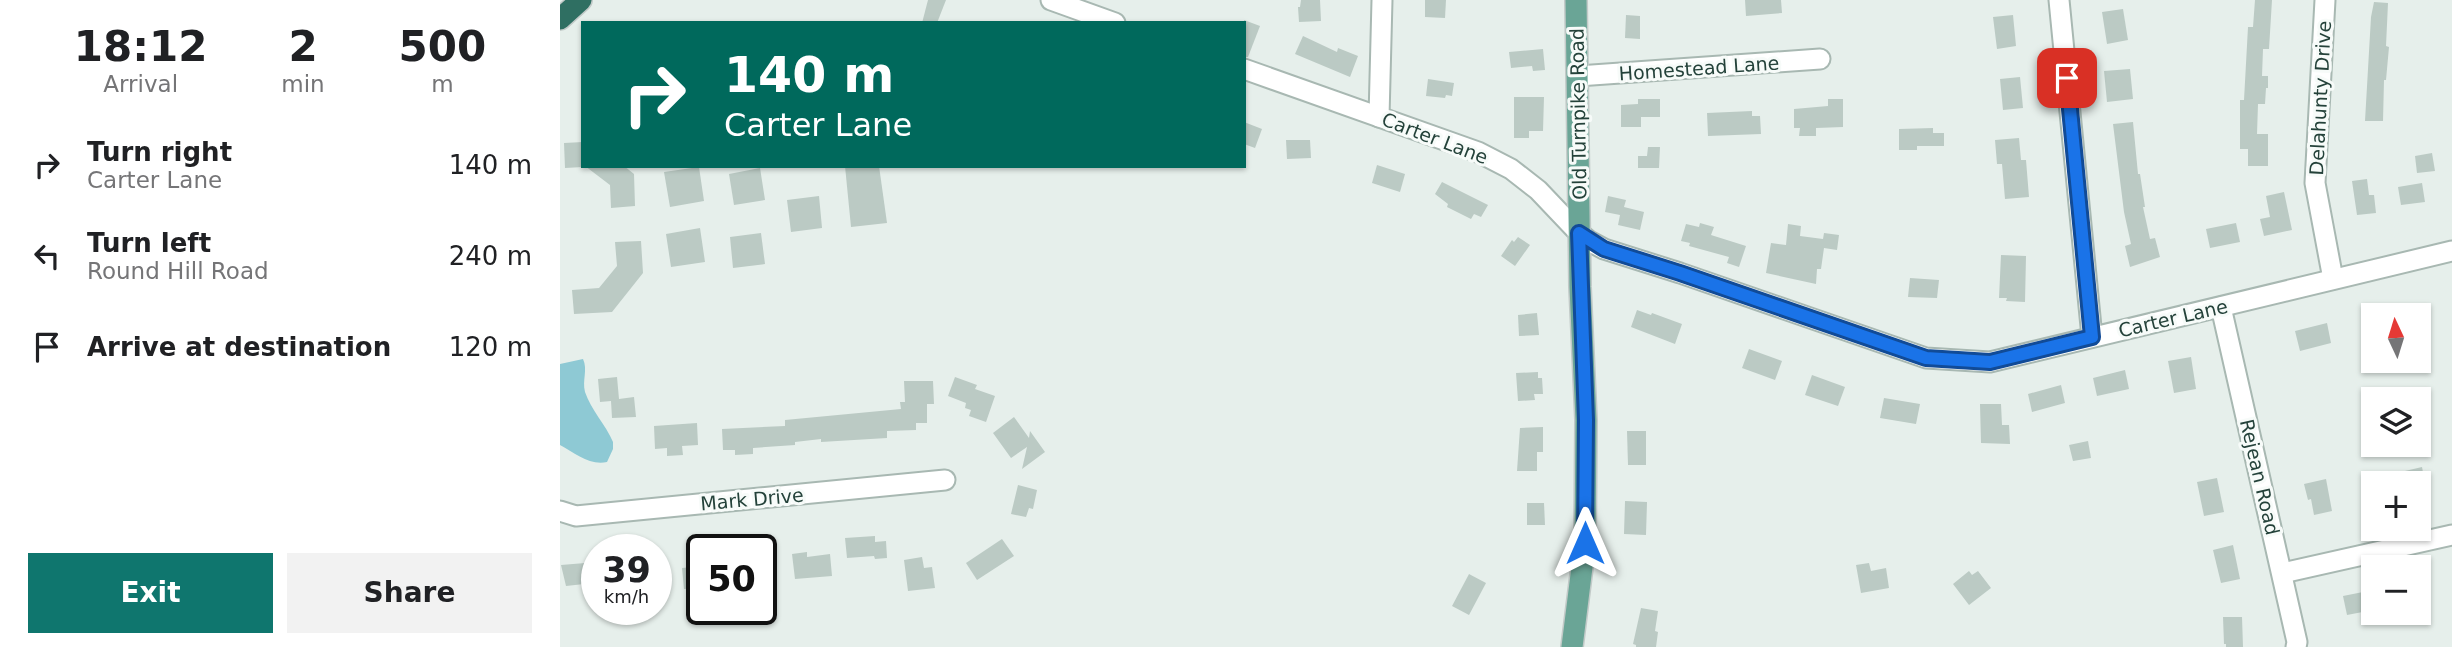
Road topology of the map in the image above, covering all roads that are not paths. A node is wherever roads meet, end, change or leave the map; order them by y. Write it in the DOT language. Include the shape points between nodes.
graph roads {
  1 [pos="581,0"];
  2 [pos="1051,0"];
  3 [pos="1382,0"];
  4 [pos="1576,0"];
  5 [pos="2059,0"];
  6 [pos="2325,0"];
  7 [pos="560,19"];
  8 [pos="1109,21"];
  9 [pos="1820,60"];
  10 [pos="1246,70"];
  11 [pos="1578,76"];
  12 [pos="1379,117"];
  13 [pos="1579,233"];
  14 [pos="2452,251"];
  15 [pos="2333,278"];
  16 [pos="2221,307"];
  17 [pos="2092,337"];
  18 [pos="945,481"];
  19 [pos="560,512"];
  20 [pos="2452,535"];
  21 [pos="2283,573"];
  22 [pos="1572,647"];
  23 [pos="2296,647"];
  1 -- 7 [label="highway"];
  2 -- 8 [label="street"];
  3 -- 12 [label="street"];
  4 -- 11 [label="main road, Old Turnpike Road"];
  5 -- 17 [label="street"];
  6 -- 15 [label="street, Delahunty Drive" via="2315,183"];
  9 -- 11 [label="street, Homestead Lane"];
  10 -- 12 [label="street, Carter Lane"];
  11 -- 13 [label="main road, Old Turnpike Road"];
  12 -- 13 [label="street, Carter Lane" via="1478,152 1511,169"];
  13 -- 17 [label="street, Carter Lane" via="1604,249 1926,358 1990,362"];
  13 -- 22 [label="main road, Old Turnpike Road" via="1585,543"];
  14 -- 15 [label="street, Carter Lane"];
  15 -- 16 [label="street, Carter Lane"];
  16 -- 17 [label="street, Carter Lane"];
  16 -- 21 [label="street, Rejean Road"];
  18 -- 19 [label="street, Mark Drive" via="576,516"];
  20 -- 21 [label="street"];
  21 -- 23 [label="street, Rejean Road"];
}
